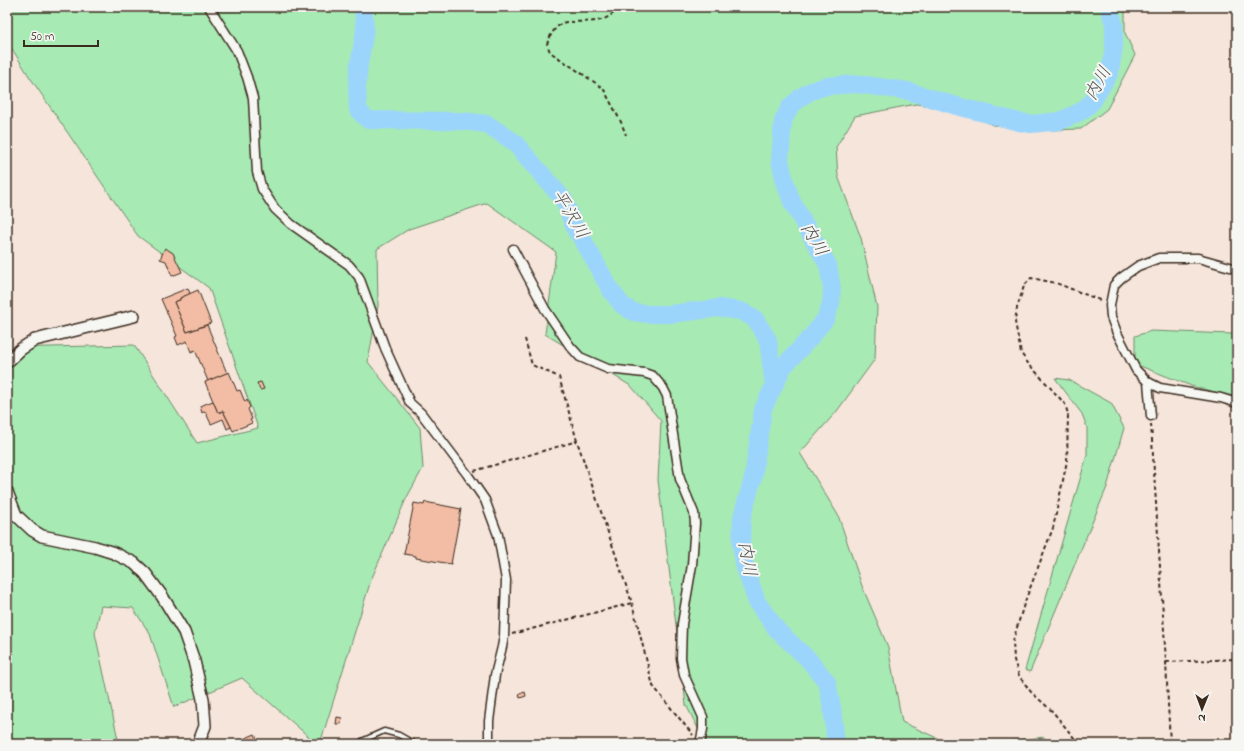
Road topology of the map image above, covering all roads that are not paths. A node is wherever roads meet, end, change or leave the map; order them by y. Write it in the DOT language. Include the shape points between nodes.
graph roads {
  1 [pos="209,7"];
  2 [pos="513,249"];
  3 [pos="1237,269"];
  4 [pos="134,316"];
  5 [pos="7,362"];
  6 [pos="1148,382"];
  7 [pos="1237,403"];
  8 [pos="1151,416"];
  9 [pos="7,492"];
  10 [pos="698,741"];
  11 [pos="198,744"];
  12 [pos="360,744"];
  13 [pos="415,744"];
  14 [pos="489,744"];
  1 -- 14 [label="street" via="237,51 247,77 253,98 257,172 262,189 275,209 291,224 349,265 359,277 385,348 410,403 421,413 467,474 484,500 498,535 506,580 504,636 495,675"];
  2 -- 10 [label="street" via="545,309 580,357 608,369 653,376 667,396 680,479 696,523 682,624 681,658 684,676 703,718 703,729"];
  3 -- 6 [label="street" via="1198,258 1159,258 1138,266 1114,285 1110,305 1111,317 1136,370"];
  4 -- 5 [label="street" via="35,340 20,349"];
  6 -- 7 [label="street" via="1160,388"];
  6 -- 8 [label="street"];
  9 -- 11 [label="street" via="16,515 42,536 95,547 134,563 145,573 184,632 194,661 203,698 205,726"];
  12 -- 13 [label="lane" via="384,731 399,735"];
}
